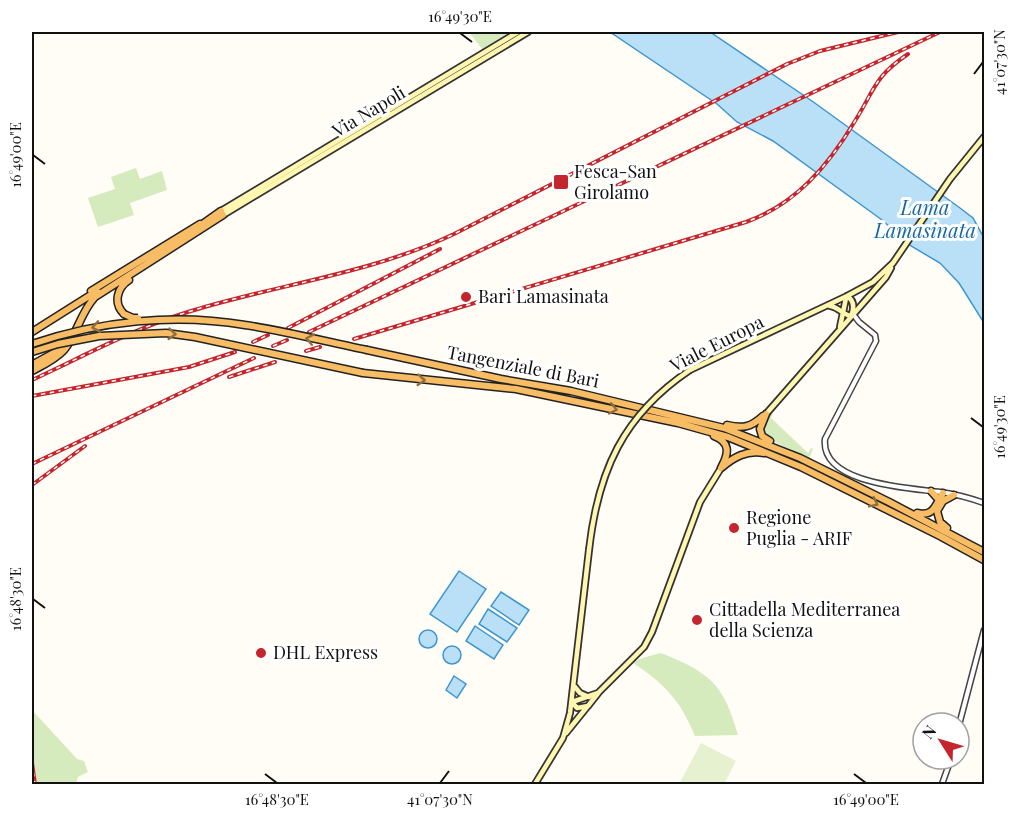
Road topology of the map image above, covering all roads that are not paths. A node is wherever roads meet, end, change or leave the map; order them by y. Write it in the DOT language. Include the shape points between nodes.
graph roads {
  1 [pos="518,32"];
  2 [pos="528,32"];
  3 [pos="984,137"];
  4 [pos="222,213"];
  5 [pos="893,263"];
  6 [pos="847,296"];
  7 [pos="827,306"];
  8 [pos="843,312"];
  9 [pos="851,317"];
  10 [pos="162,320"];
  11 [pos="839,329"];
  12 [pos="32,330"];
  13 [pos="99,336"];
  14 [pos="32,344"];
  15 [pos="32,352"];
  16 [pos="32,366"];
  17 [pos="32,370"];
  18 [pos="766,414"];
  19 [pos="704,426"];
  20 [pos="785,459"];
  21 [pos="721,468"];
  22 [pos="821,468"];
  23 [pos="931,491"];
  24 [pos="942,493"];
  25 [pos="954,495"];
  26 [pos="941,500"];
  27 [pos="889,502"];
  28 [pos="984,503"];
  29 [pos="959,538"];
  30 [pos="984,552"];
  31 [pos="984,562"];
  32 [pos="984,630"];
  33 [pos="574,687"];
  34 [pos="599,692"];
  35 [pos="589,697"];
  36 [pos="572,702"];
  37 [pos="586,709"];
  38 [pos="963,711"];
  39 [pos="570,713"];
  40 [pos="563,738"];
  41 [pos="536,784"];
  1 -- 4 [label="main road, Via Napoli"];
  2 -- 4 [label="main road, Via Napoli"];
  3 -- 5 [label="main road, Viale Europa"];
  4 -- 10 [label="highway, bridge" via="188,244 123,284 117,299 124,314"];
  4 -- 12 [label="highway"];
  4 -- 17 [label="highway" via="95,297 64,350"];
  5 -- 6 [label="main road, Viale Europa" via="873,282"];
  5 -- 9 [label="main road" via="886,277"];
  6 -- 7 [label="main road, Viale Europa"];
  6 -- 8 [label="main road"];
  6 -- 9 [label="main road" via="854,305"];
  7 -- 8 [label="main road"];
  7 -- 33 [label="main road, Viale Europa, bridge" via="690,370 651,401 624,434 603,478 594,513"];
  8 -- 9 [label="main road"];
  8 -- 11 [label="main road"];
  9 -- 11 [label="main road"];
  9 -- 23 [label="street" via="875,335 876,341 825,439 826,454 837,466 870,482"];
  10 -- 14 [label="highway, Tangenziale di Bari, one-way, bridge" via="93,328"];
  19 -- 10 [label="highway, Tangenziale di Bari, one-way, bridge" via="571,391 245,324"];
  11 -- 18 [label="main road"];
  13 -- 15 [label="highway, Tangenziale di Bari, bridge"];
  13 -- 16 [label="highway, bridge" via="63,348"];
  13 -- 19 [label="highway, Tangenziale di Bari, one-way, bridge" via="146,333 195,337 363,373 516,389"];
  18 -- 19 [label="highway" via="741,429"];
  18 -- 22 [label="highway" via="760,429 765,439"];
  19 -- 20 [label="highway, Tangenziale di Bari"];
  19 -- 21 [label="highway" via="727,447"];
  19 -- 22 [label="highway, Tangenziale di Bari" via="763,442"];
  20 -- 21 [label="highway" via="752,452 735,457"];
  20 -- 31 [label="highway, Tangenziale di Bari, one-way"];
  21 -- 34 [label="main road" via="700,502 647,641"];
  22 -- 27 [label="highway, Tangenziale di Bari"];
  23 -- 24 [label="street"];
  23 -- 26 [label="highway"];
  24 -- 25 [label="street"];
  24 -- 26 [label="highway"];
  25 -- 26 [label="highway"];
  25 -- 28 [label="street"];
  26 -- 27 [label="highway" via="923,515"];
  26 -- 29 [label="highway" via="938,519"];
  27 -- 29 [label="highway, Tangenziale di Bari"];
  29 -- 30 [label="highway, Tangenziale di Bari"];
  32 -- 38 [label="street"];
  33 -- 35 [label="main road"];
  33 -- 36 [label="main road, Viale Europa"];
  34 -- 35 [label="main road"];
  34 -- 37 [label="main road"];
  35 -- 36 [label="main road"];
  36 -- 37 [label="main road" via="577,708"];
  36 -- 39 [label="main road, Viale Europa"];
  37 -- 39 [label="main road"];
  37 -- 40 [label="main road"];
  39 -- 40 [label="main road, Viale Europa"];
  40 -- 41 [label="main road, Viale Europa"];
}
